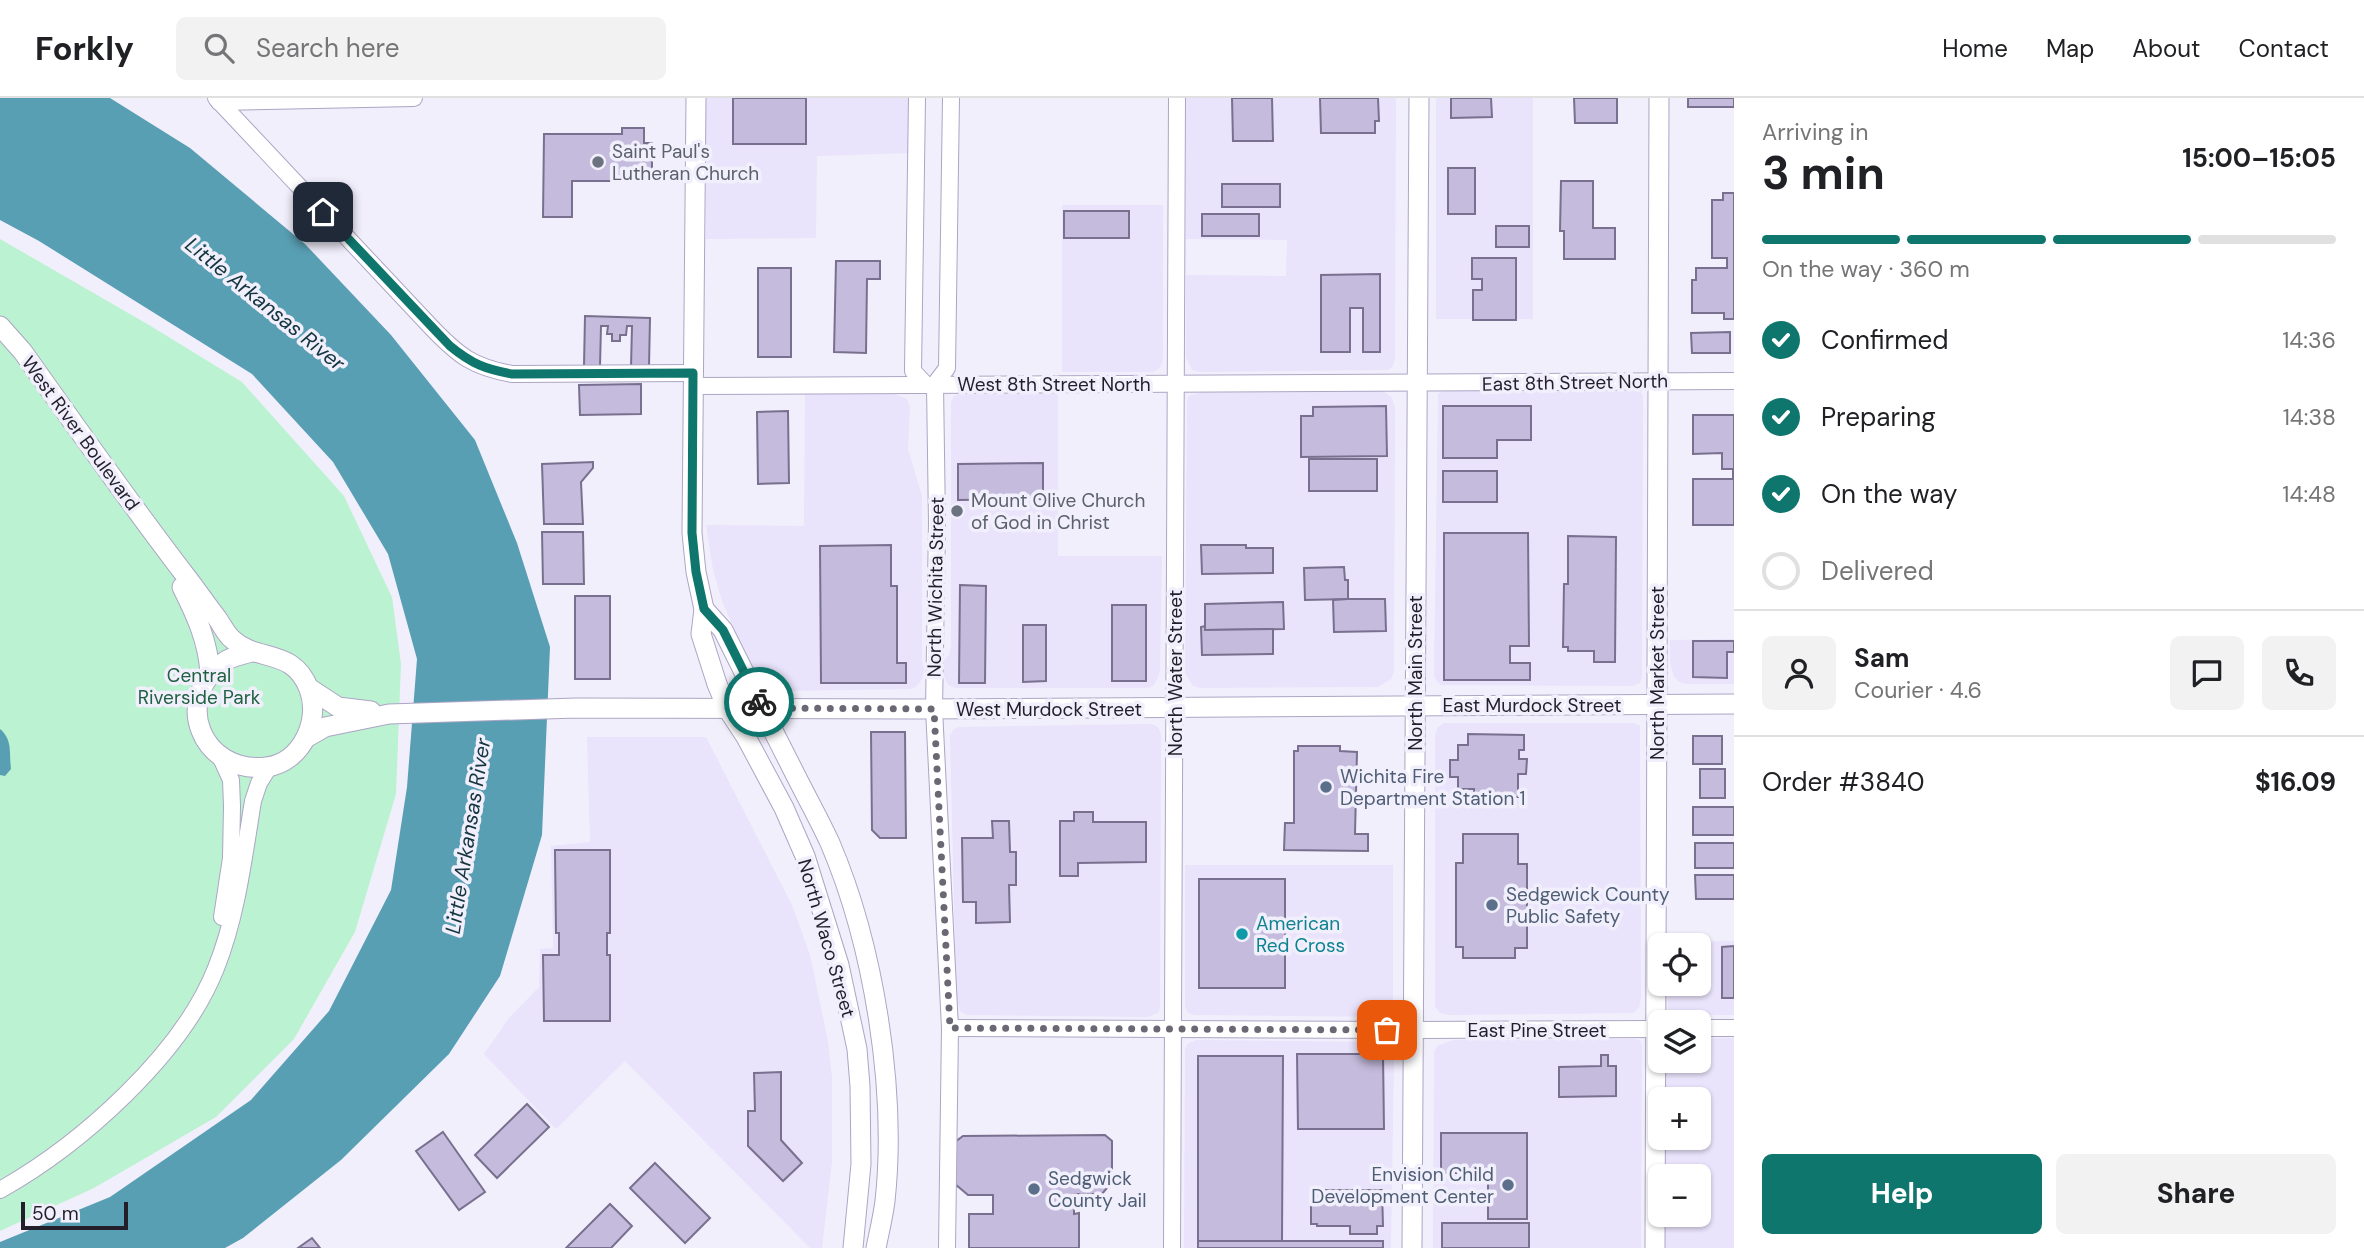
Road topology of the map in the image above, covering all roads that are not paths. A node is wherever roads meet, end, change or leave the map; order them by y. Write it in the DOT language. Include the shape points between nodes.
graph roads {
  1 [pos="414,98"];
  2 [pos="696,98"];
  3 [pos="917,98"];
  4 [pos="951,98"];
  5 [pos="1177,98"];
  6 [pos="1419,98"];
  7 [pos="1659,98"];
  8 [pos="217,100"];
  9 [pos="0,326"];
  10 [pos="693,380"];
  11 [pos="1734,381"];
  12 [pos="1658,382"];
  13 [pos="930,384"];
  14 [pos="1176,384"];
  15 [pos="1416,384"];
  16 [pos="159,542"];
  17 [pos="704,609"];
  18 [pos="252,652"];
  19 [pos="210,673"];
  20 [pos="309,688"];
  21 [pos="1734,704"];
  22 [pos="1658,705"];
  23 [pos="1414,706"];
  24 [pos="727,708"];
  25 [pos="761,708"];
  26 [pos="1175,708"];
  27 [pos="934,709"];
  28 [pos="389,714"];
  29 [pos="306,738"];
  30 [pos="221,758"];
  31 [pos="269,767"];
  32 [pos="216,968"];
  33 [pos="1658,1010"];
  34 [pos="950,1028"];
  35 [pos="1173,1028"];
  36 [pos="1711,1028"];
  37 [pos="1734,1028"];
  38 [pos="1648,1029"];
  39 [pos="1413,1030"];
  40 [pos="1657,1073"];
  41 [pos="0,1190"];
  42 [pos="853,1248"];
  43 [pos="876,1248"];
  44 [pos="947,1248"];
  45 [pos="1172,1248"];
  46 [pos="1412,1248"];
  47 [pos="1655,1248"];
  1 -- 8 [label="street"];
  2 -- 10 [label="street, North Waco Street"];
  3 -- 13 [label="street, North Wichita Street" via="913,371"];
  4 -- 13 [label="street, North Wichita Street" via="947,368"];
  5 -- 14 [label="street, North Water Street"];
  6 -- 15 [label="street, North Main Street"];
  7 -- 12 [label="street, North Market Street"];
  8 -- 10 [label="street, West 8th Street North" via="441,337 473,363 512,374"];
  9 -- 16 [label="street, West River Boulevard"];
  10 -- 13 [label="street, West 8th Street North"];
  10 -- 17 [label="street, North Waco Street" via="692,533"];
  11 -- 12 [label="street, East 8th Street North"];
  12 -- 15 [label="street, East 8th Street North"];
  12 -- 22 [label="street, North Market Street"];
  13 -- 14 [label="street, West 8th Street North"];
  13 -- 27 [label="street, North Wichita Street" via="937,523"];
  14 -- 15 [label="street, West 8th Street North"];
  14 -- 26 [label="street, North Water Street"];
  15 -- 23 [label="street, North Main Street"];
  16 -- 18 [label="street, West River Boulevard" via="232,639"];
  16 -- 19 [label="street, West River Boulevard" via="197,616 209,652"];
  17 -- 24 [label="street, North Waco Street" via="701,634"];
  17 -- 25 [label="street, North Waco Street" via="723,630"];
  18 -- 19 [label="street" via="229,658"];
  18 -- 20 [label="street, West Murdock Street" via="286,661"];
  19 -- 30 [label="street" via="196,708 207,744"];
  20 -- 28 [label="street, West Murdock Street" via="338,707"];
  20 -- 29 [label="street" via="312,722"];
  21 -- 22 [label="street, East Murdock Street"];
  22 -- 23 [label="street, East Murdock Street"];
  22 -- 33 [label="street, North Market Street"];
  23 -- 26 [label="street, West Murdock Street"];
  23 -- 39 [label="street, North Main Street"];
  24 -- 25 [label="street, West Murdock Street"];
  24 -- 28 [label="street, West Murdock Street"];
  24 -- 42 [label="street, North Waco Street" via="784,808 805,856 839,965 860,1086 861,1164"];
  25 -- 27 [label="street, West Murdock Street"];
  25 -- 43 [label="street, North Waco Street" via="830,843 865,949 880,1024 886,1092 885,1202"];
  26 -- 27 [label="street, West Murdock Street"];
  26 -- 35 [label="street, North Water Street"];
  27 -- 34 [label="street, North Wichita Street"];
  28 -- 29 [label="street, West Murdock Street" via="325,727"];
  29 -- 31 [label="street, West Murdock Street" via="284,761"];
  30 -- 31 [label="street" via="244,768"];
  30 -- 32 [label="street" via="232,780 232,826"];
  31 -- 32 [label="street" via="253,802 231,920"];
  32 -- 41 [label="street" via="166,1052 65,1147"];
  34 -- 35 [label="street, East Pine Street"];
  34 -- 44 [label="street, North Wichita Street"];
  35 -- 39 [label="street, East Pine Street"];
  35 -- 45 [label="street, North Water Street"];
  36 -- 37 [label="street"];
  38 -- 39 [label="street, East Pine Street"];
  39 -- 46 [label="street, North Main Street"];
  40 -- 47 [label="street, North Market Street"];
}
